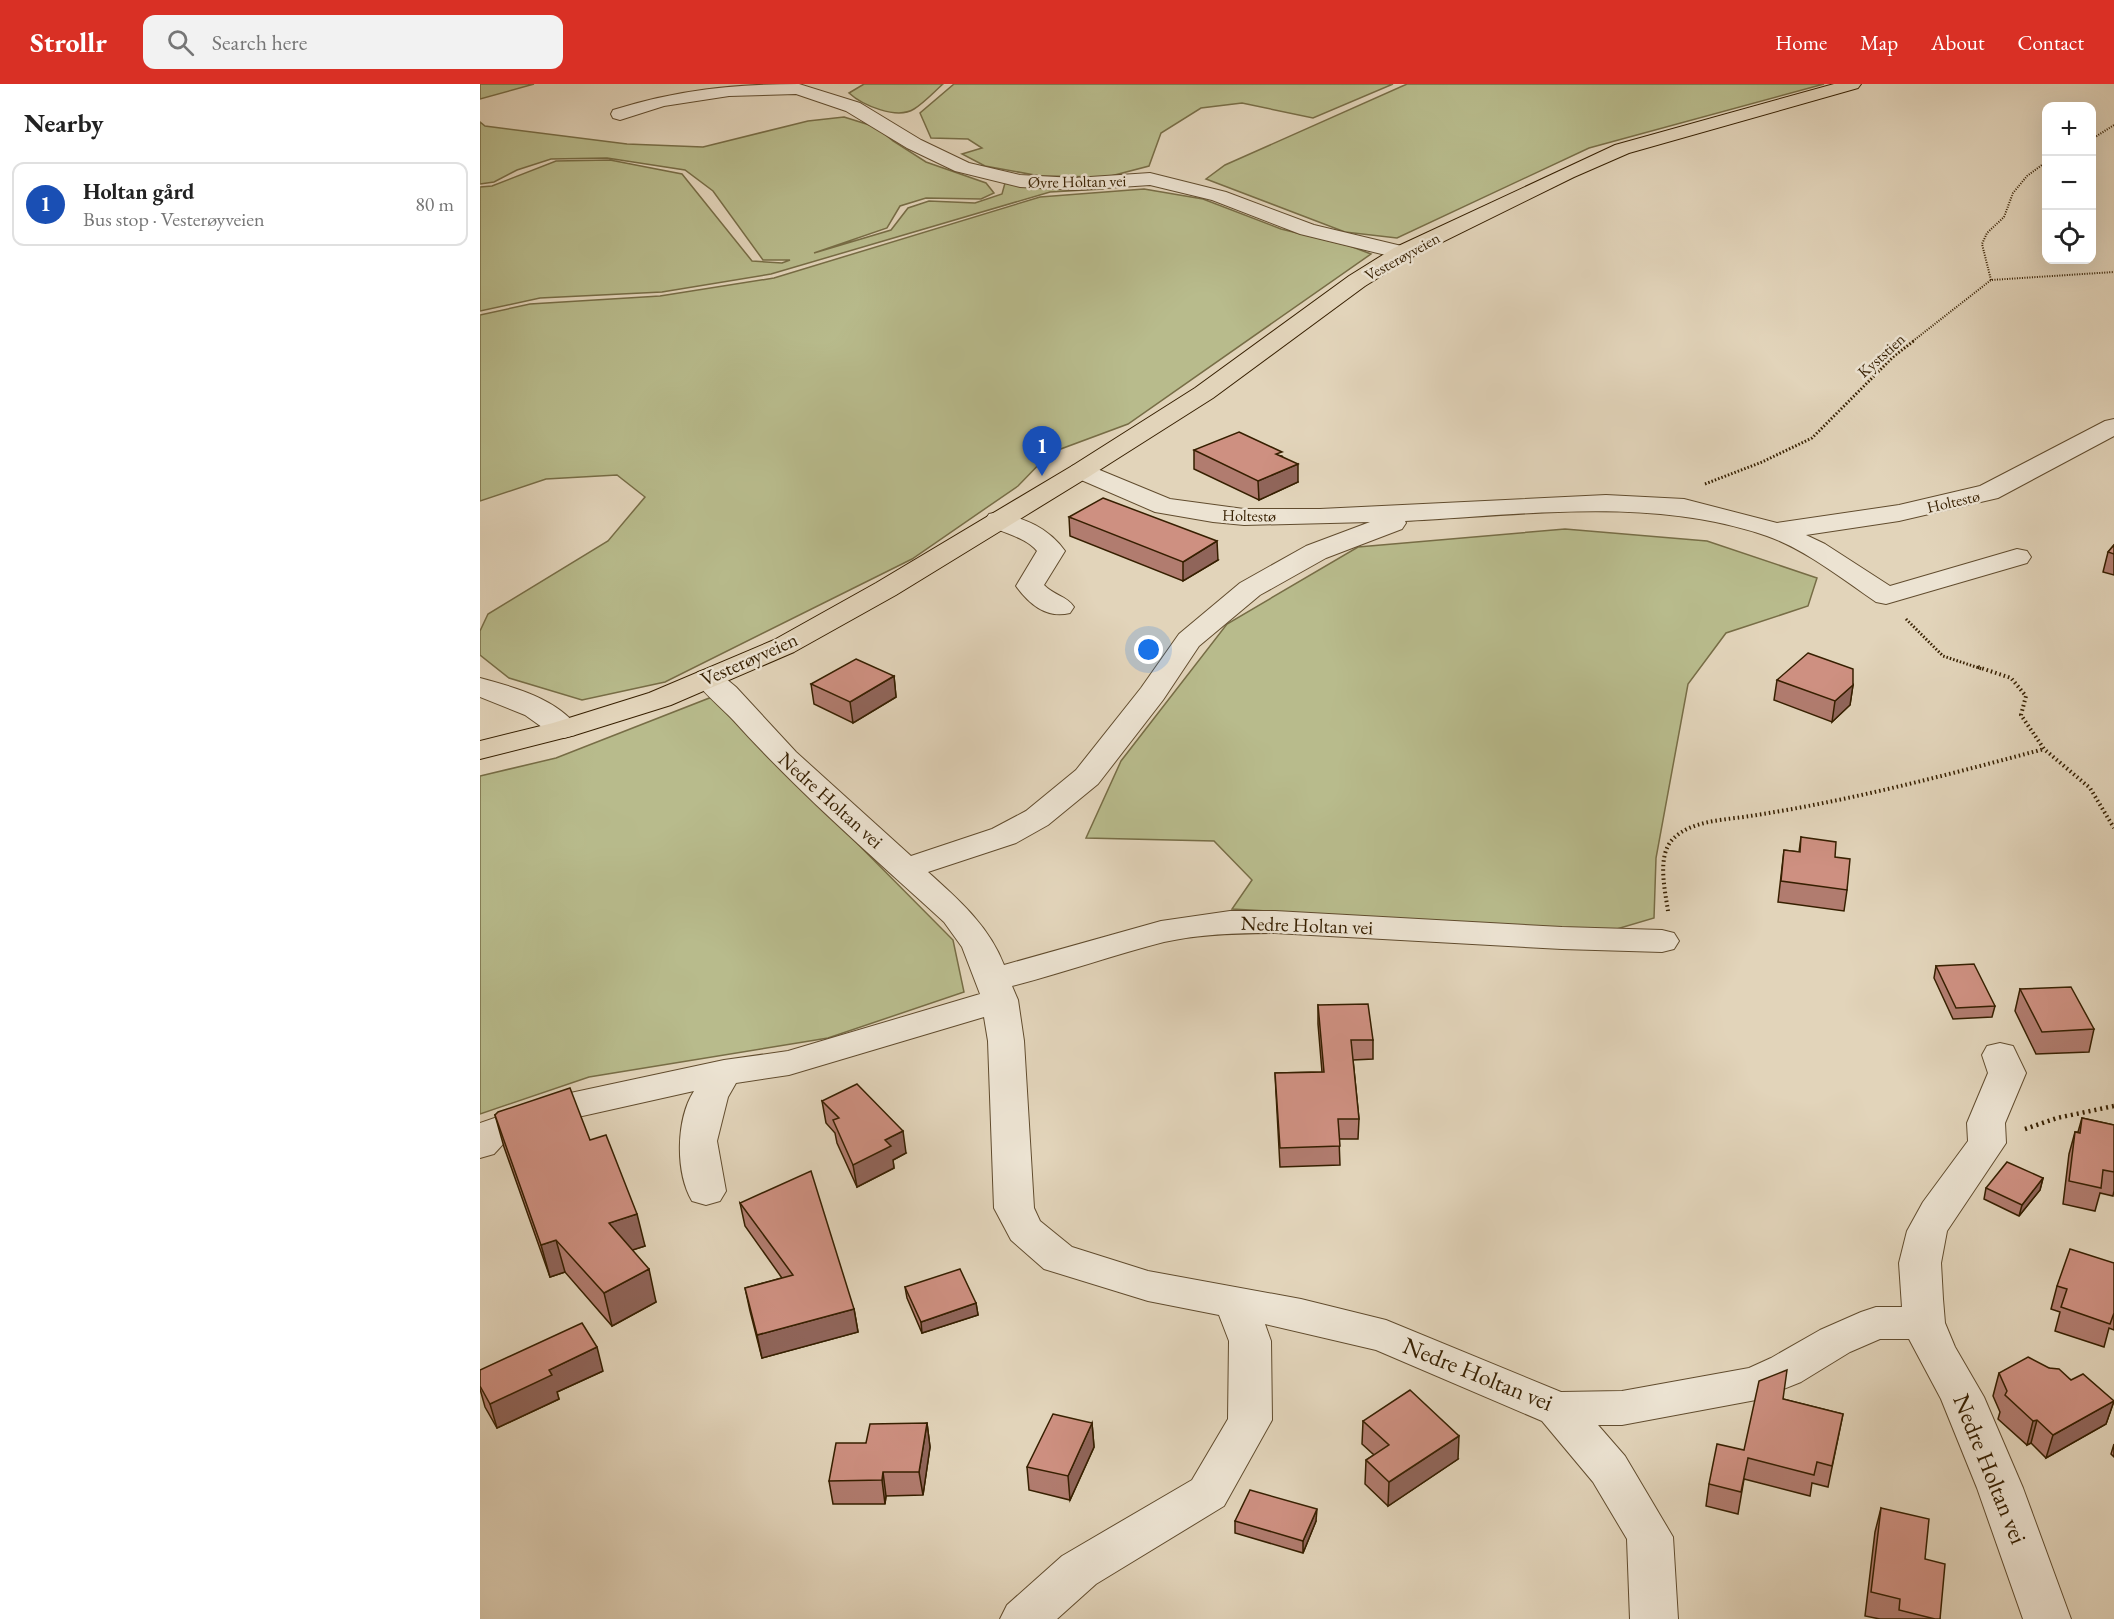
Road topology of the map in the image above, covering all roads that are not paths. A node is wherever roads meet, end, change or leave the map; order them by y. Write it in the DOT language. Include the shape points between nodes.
graph roads {
  1 [pos="1852,84"];
  2 [pos="620,114"];
  3 [pos="1402,253"];
  4 [pos="2114,426"];
  5 [pos="1082,471"];
  6 [pos="1424,512"];
  7 [pos="998,520"];
  8 [pos="1777,531"];
  9 [pos="2017,557"];
  10 [pos="1060,607"];
  11 [pos="708,678"];
  12 [pos="480,687"];
  13 [pos="564,729"];
  14 [pos="480,750"];
  15 [pos="907,868"];
  16 [pos="1662,941"];
  17 [pos="997,989"];
  18 [pos="2000,1055"];
  19 [pos="724,1072"];
  20 [pos="480,1145"];
  21 [pos="706,1191"];
  22 [pos="1236,1304"];
  23 [pos="1924,1323"];
  24 [pos="1558,1409"];
  25 [pos="1024,1619"];
  26 [pos="1654,1619"];
  27 [pos="2047,1619"];
  1 -- 3 [label="main road, Vesterøyveien" via="1622,149"];
  2 -- 3 [label="street, Øvre Holtan vei" via="661,101 729,91 797,89 852,107 962,167 1020,182 1075,184 1150,179 1219,196 1307,230"];
  3 -- 5 [label="main road, Vesterøyveien" via="1204,393"];
  4 -- 8 [label="street, Holtestø" via="1989,492 1899,513"];
  5 -- 6 [label="street, Holtestø" via="1164,506 1212,514 1320,517"];
  5 -- 7 [label="main road, Vesterøyveien"];
  6 -- 8 [label="street, Holtestø" via="1606,503 1684,507"];
  6 -- 15 [label="street, Holtestø" via="1316,552 1250,589 1189,640 1086,777 1037,818 1004,836"];
  7 -- 10 [label="street" via="1036,534 1046,542 1051,551 1030,586 1041,599"];
  7 -- 11 [label="main road, Vesterøyveien" via="784,646"];
  8 -- 9 [label="street, Holtestø" via="1815,550 1886,596"];
  11 -- 13 [label="main road, Vesterøyveien" via="660,699"];
  11 -- 15 [label="street, Nedre Holtan vei" via="785,759"];
  12 -- 13 [label="street" via="544,713"];
  13 -- 14 [label="main road, Vesterøyveien"];
  15 -- 17 [label="street, Nedre Holtan vei" via="956,915 980,945"];
  16 -- 17 [label="street, Nedre Holtan vei" via="1230,922 1161,932 1059,963"];
  17 -- 19 [label="street" via="933,1022 789,1064"];
  17 -- 22 [label="street, Nedre Holtan vei" via="1006,1041 1014,1208 1025,1230 1058,1258 1148,1286"];
  18 -- 23 [label="street, Nedre Holtan vei" via="2007,1073 1986,1123 1987,1143 1927,1231 1920,1263"];
  19 -- 20 [label="street" via="561,1108 491,1133"];
  19 -- 21 [label="street" via="709,1097 698,1141"];
  22 -- 24 [label="street, Nedre Holtan vei" via="1386,1336"];
  22 -- 25 [label="street" via="1250,1341 1250,1420 1208,1493 1079,1570"];
  23 -- 24 [label="street, Nedre Holtan vei" via="1876,1323 1756,1383 1622,1408"];
  23 -- 27 [label="street, Nedre Holtan vei" via="1971,1417"];
  24 -- 26 [label="street" via="1609,1469 1650,1537"];
}
